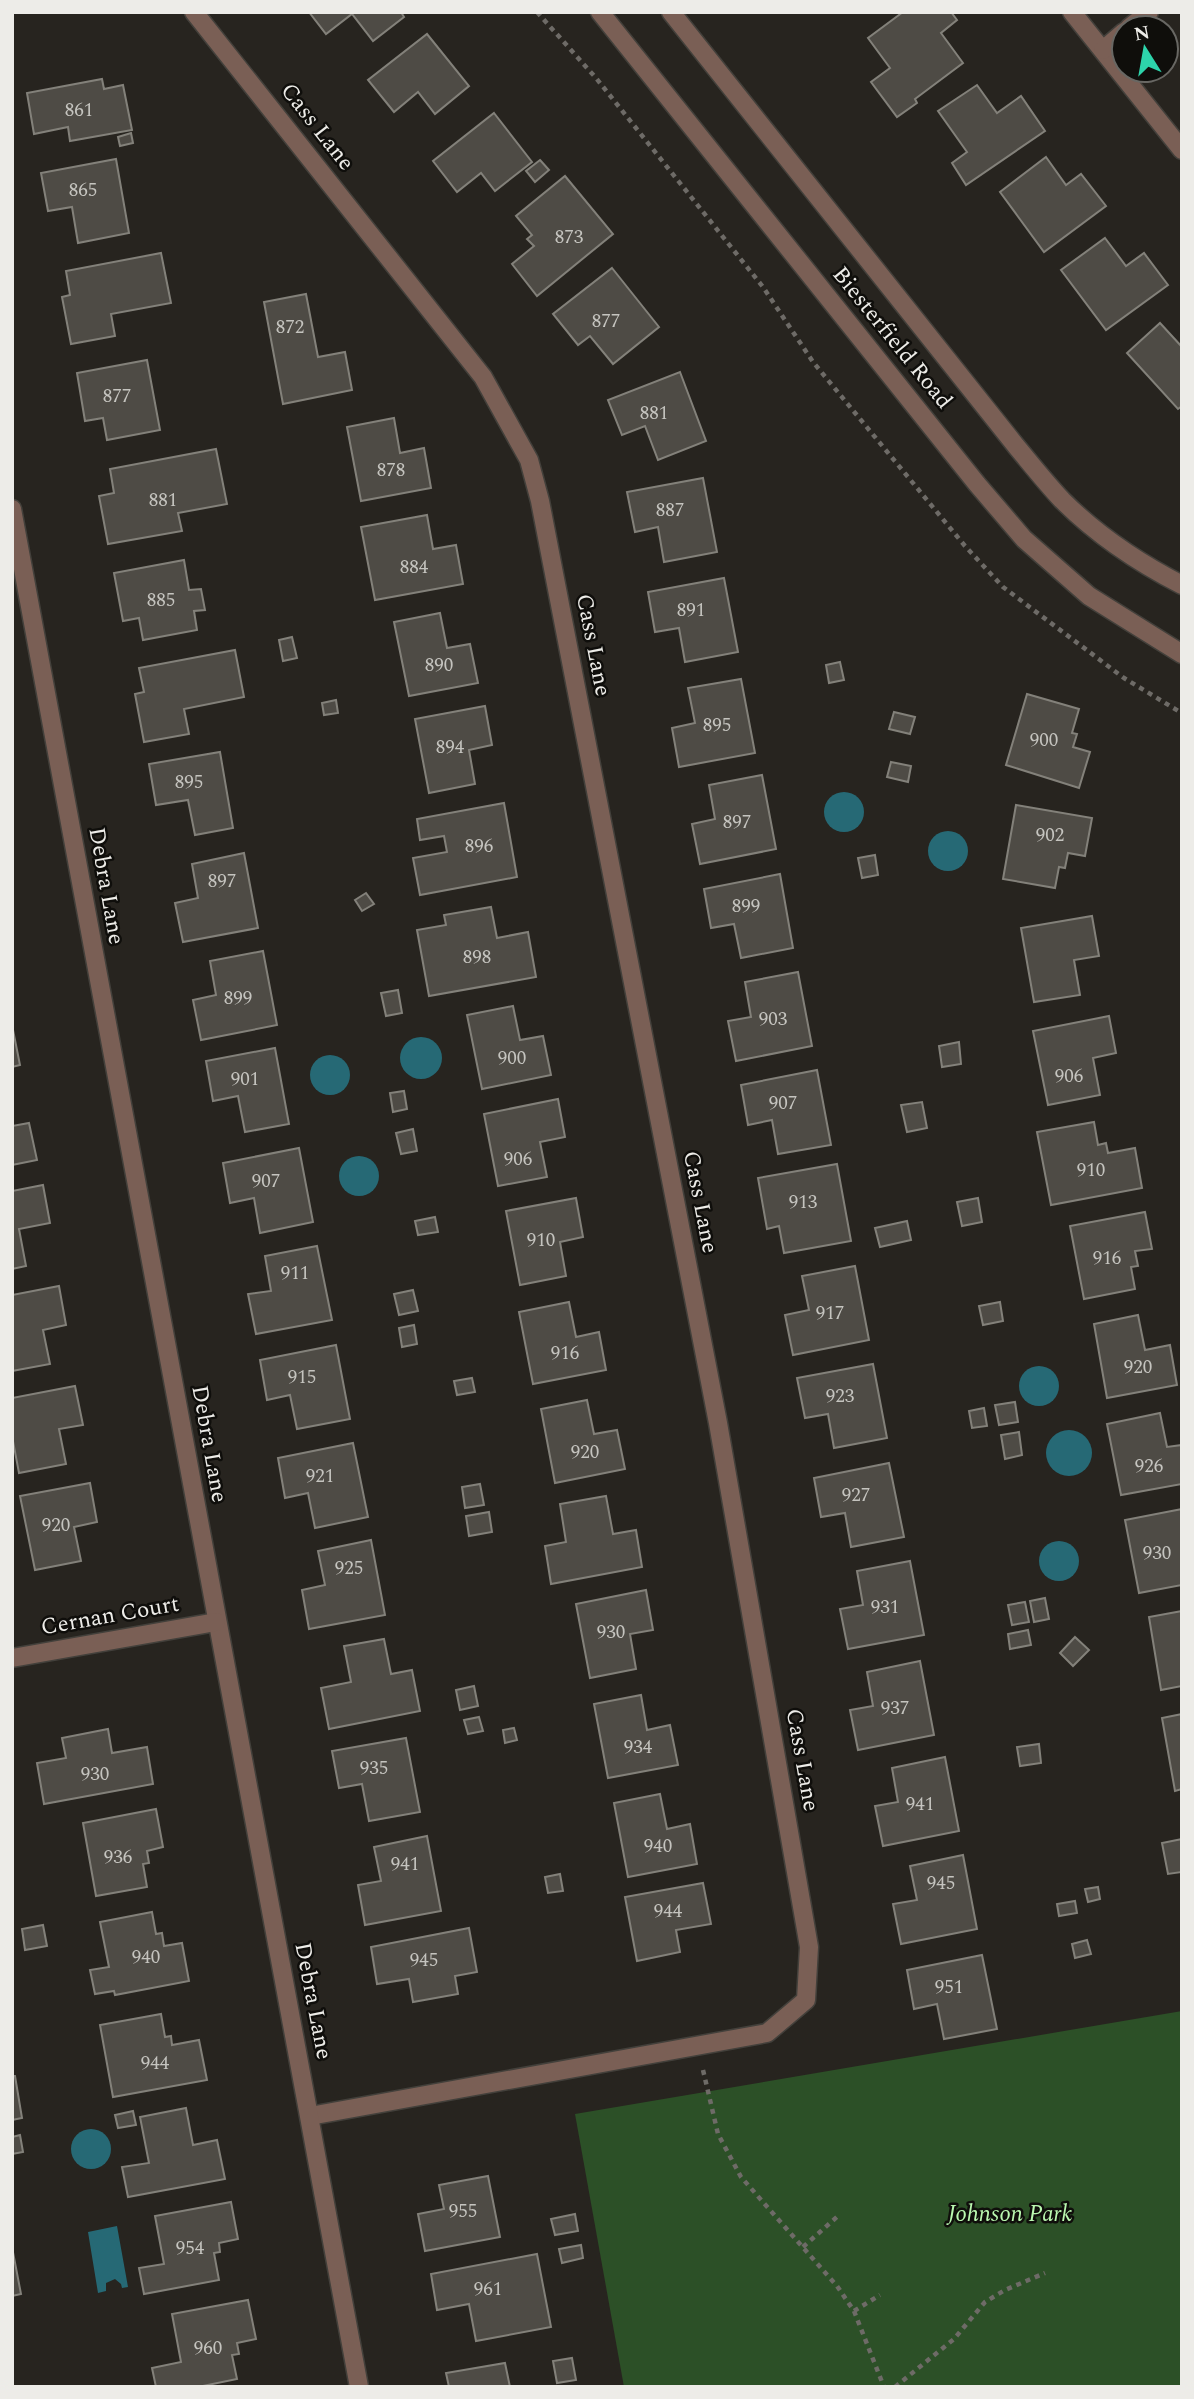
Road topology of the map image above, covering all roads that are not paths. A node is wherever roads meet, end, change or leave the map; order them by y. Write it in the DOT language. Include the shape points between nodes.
graph roads {
  1 [pos="194,12"];
  2 [pos="600,12"];
  3 [pos="671,12"];
  4 [pos="1072,12"];
  5 [pos="1110,43"];
  6 [pos="1102,50"];
  7 [pos="1182,150"];
  8 [pos="12,509"];
  9 [pos="1182,585"];
  10 [pos="1182,654"];
  11 [pos="216,1622"];
  12 [pos="12,1658"];
  13 [pos="310,2116"];
  14 [pos="359,2387"];
  1 -- 13 [label="street, Cass Lane" via="484,377 529,460 718,1423 810,1947 806,2000 768,2033"];
  2 -- 10 [label="street, Biesterfield Road" via="1024,539 1089,596"];
  3 -- 9 [label="street, Biesterfield Road" via="1063,500 1110,541"];
  4 -- 6 [label="street"];
  5 -- 6 [label="street"];
  6 -- 7 [label="street"];
  8 -- 11 [label="street, Debra Lane"];
  11 -- 12 [label="street, Cernan Court"];
  11 -- 13 [label="street, Debra Lane"];
  13 -- 14 [label="street, Debra Lane"];
}
